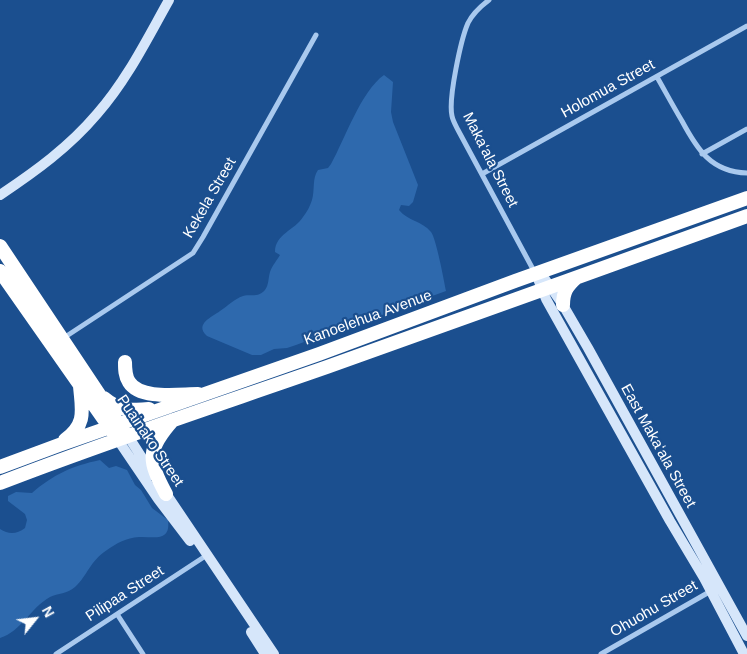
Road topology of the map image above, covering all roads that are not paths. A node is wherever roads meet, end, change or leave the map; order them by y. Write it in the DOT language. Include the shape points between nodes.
graph roads {
  1 [pos="169,0"];
  2 [pos="489,0"];
  3 [pos="747,26"];
  4 [pos="316,35"];
  5 [pos="657,76"];
  6 [pos="747,128"];
  7 [pos="702,154"];
  8 [pos="35,172"];
  9 [pos="747,173"];
  10 [pos="482,174"];
  11 [pos="0,195"];
  12 [pos="747,198"];
  13 [pos="0,203"];
  14 [pos="747,216"];
  15 [pos="0,246"];
  16 [pos="0,271"];
  17 [pos="538,273"];
  18 [pos="577,277"];
  19 [pos="546,288"];
  20 [pos="563,305"];
  21 [pos="57,342"];
  22 [pos="125,362"];
  23 [pos="80,385"];
  24 [pos="95,389"];
  25 [pos="206,394"];
  26 [pos="179,404"];
  27 [pos="173,420"];
  28 [pos="115,426"];
  29 [pos="123,438"];
  30 [pos="59,445"];
  31 [pos="0,467"];
  32 [pos="0,483"];
  33 [pos="166,494"];
  34 [pos="205,556"];
  35 [pos="715,589"];
  36 [pos="117,614"];
  37 [pos="747,636"];
  38 [pos="56,654"];
  39 [pos="143,654"];
  40 [pos="265,654"];
  41 [pos="274,654"];
  42 [pos="601,654"];
  43 [pos="744,654"];
  1 -- 8 [label="street" via="135,60 98,113 69,144"];
  2 -- 10 [label="street, Maka‘ala Street" via="468,22 451,98 452,115 458,130"];
  3 -- 5 [label="street, Holomua Street"];
  4 -- 21 [label="street, Kekela Street" via="193,253"];
  5 -- 7 [label="street"];
  5 -- 10 [label="street, Holomua Street"];
  6 -- 7 [label="street"];
  7 -- 9 [label="street" via="725,169"];
  8 -- 11 [label="street"];
  8 -- 13 [label="street"];
  10 -- 17 [label="street, Maka‘ala Street"];
  12 -- 17 [label="highway, Kanoelehua Avenue"];
  14 -- 18 [label="highway"];
  15 -- 21 [label="highway, Puainako Street"];
  16 -- 21 [label="highway, Puainako Street"];
  17 -- 19 [label="street, East Makaʻala Street"];
  17 -- 25 [label="highway, Kanoelehua Avenue"];
  18 -- 19 [label="highway"];
  18 -- 20 [label="highway" via="563,295"];
  19 -- 20 [label="street, East Makaʻala Street"];
  19 -- 27 [label="highway"];
  19 -- 35 [label="street, East Makaʻala Street" via="573,349 670,521"];
  20 -- 35 [label="street, East Makaʻala Street"];
  21 -- 23 [label="highway, Puainako Street"];
  21 -- 24 [label="highway, Puainako Street"];
  22 -- 25 [label="highway" via="129,382 140,392"];
  23 -- 28 [label="highway, Puainako Street"];
  23 -- 30 [label="highway" via="81,422 73,434"];
  24 -- 26 [label="highway" via="106,400 126,410"];
  24 -- 28 [label="highway, Puainako Street"];
  25 -- 26 [label="highway, Kanoelehua Avenue"];
  26 -- 28 [label="highway, Kanoelehua Avenue"];
  27 -- 29 [label="highway"];
  27 -- 33 [label="highway" via="157,441 152,456 154,472"];
  28 -- 29 [label="highway, Puainako Street"];
  28 -- 30 [label="highway, Kanoelehua Avenue"];
  29 -- 32 [label="highway"];
  29 -- 33 [label="street, Puainako Street"];
  29 -- 34 [label="street, Puainako Street" via="158,499"];
  30 -- 31 [label="highway, Kanoelehua Avenue"];
  33 -- 34 [label="street, Puainako Street"];
  34 -- 36 [label="street, Pilipaa Street"];
  34 -- 40 [label="street, Puainako Street"];
  34 -- 41 [label="street, Puainako Street"];
  35 -- 37 [label="street, East Makaʻala Street"];
  35 -- 42 [label="street, Ohuohu Street"];
  35 -- 43 [label="street, East Makaʻala Street"];
  36 -- 38 [label="street, Pilipaa Street"];
  36 -- 39 [label="street"];
}
